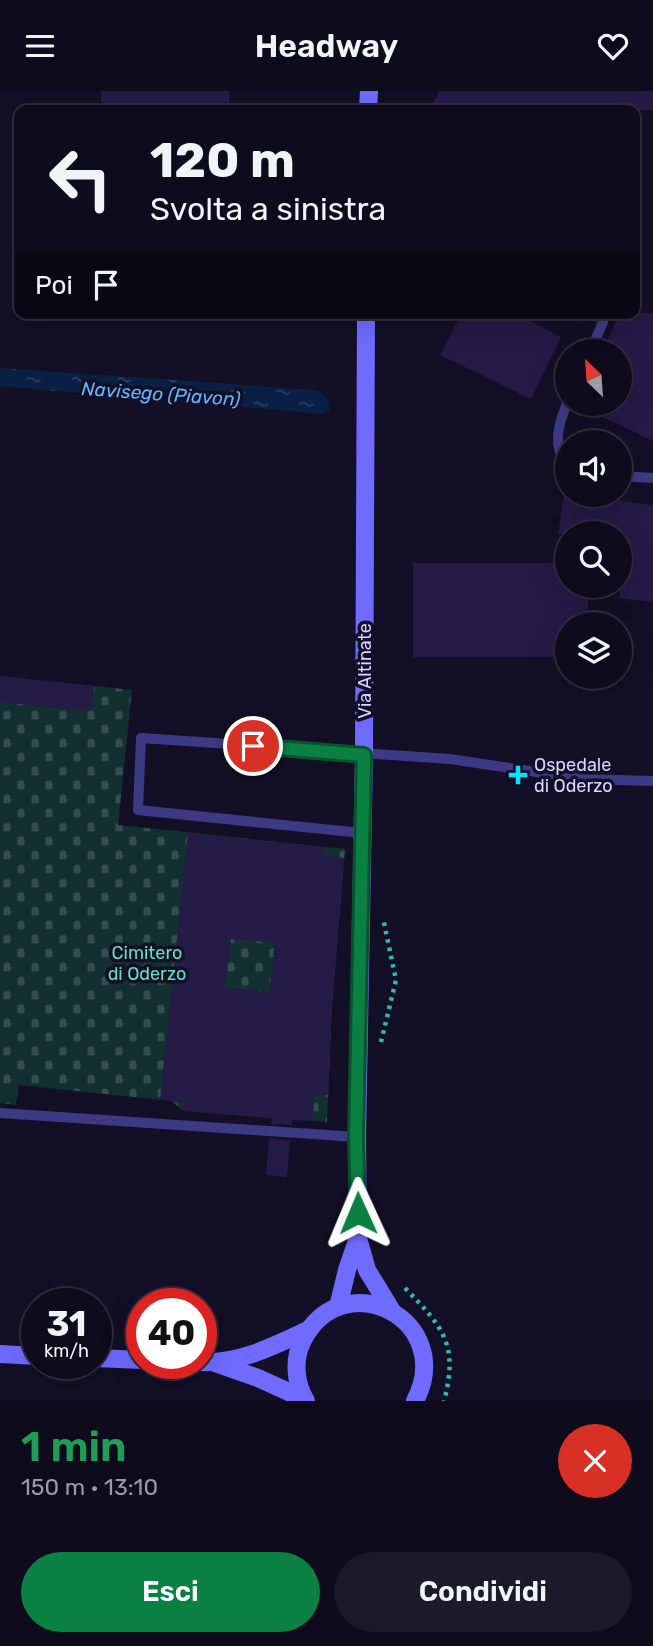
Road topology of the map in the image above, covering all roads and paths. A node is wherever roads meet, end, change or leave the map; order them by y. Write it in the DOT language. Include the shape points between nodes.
graph roads {
  1 [pos="366,319"];
  2 [pos="602,319"];
  3 [pos="596,339"];
  4 [pos="632,477"];
  5 [pos="653,478"];
  6 [pos="364,755"];
  7 [pos="653,781"];
  8 [pos="362,833"];
  9 [pos="382,913"];
  10 [pos="380,1052"];
  11 [pos="0,1113"];
  12 [pos="356,1137"];
  13 [pos="358,1238"];
  14 [pos="397,1281"];
  15 [pos="338,1307"];
  16 [pos="392,1311"];
  17 [pos="308,1330"];
  18 [pos="0,1355"];
  19 [pos="21,1356"];
  20 [pos="217,1360"];
  21 [pos="217,1366"];
  22 [pos="305,1400"];
  23 [pos="415,1401"];
  24 [pos="444,1401"];
  1 -- 6 [label="street, Via Altinate"];
  2 -- 3 [label="lane"];
  4 -- 5 [label="lane"];
  6 -- 7 [label="lane" via="450,759 583,779"];
  6 -- 8 [label="street, Via Altinate"];
  6 -- 8 [label="lane" via="141,738 138,810"];
  8 -- 12 [label="street, Via Altinate"];
  9 -- 10 [label="path" via="396,980"];
  11 -- 12 [label="lane"];
  12 -- 13 [label="street, Via Altinate"];
  13 -- 15 [label="street, Via Altinate"];
  13 -- 16 [label="street, Via Altinate" via="368,1270"];
  14 -- 24 [label="path" via="438,1323 445,1340 450,1360"];
  15 -- 16 [label="street" via="374,1304"];
  15 -- 17 [label="street"];
  16 -- 23 [label="street, Via Altinate" via="408,1323 425,1360 424,1380"];
  17 -- 20 [label="street" via="271,1348"];
  17 -- 22 [label="street" via="296,1364"];
  18 -- 19 [label="street"];
  21 -- 22 [label="street"];
}
